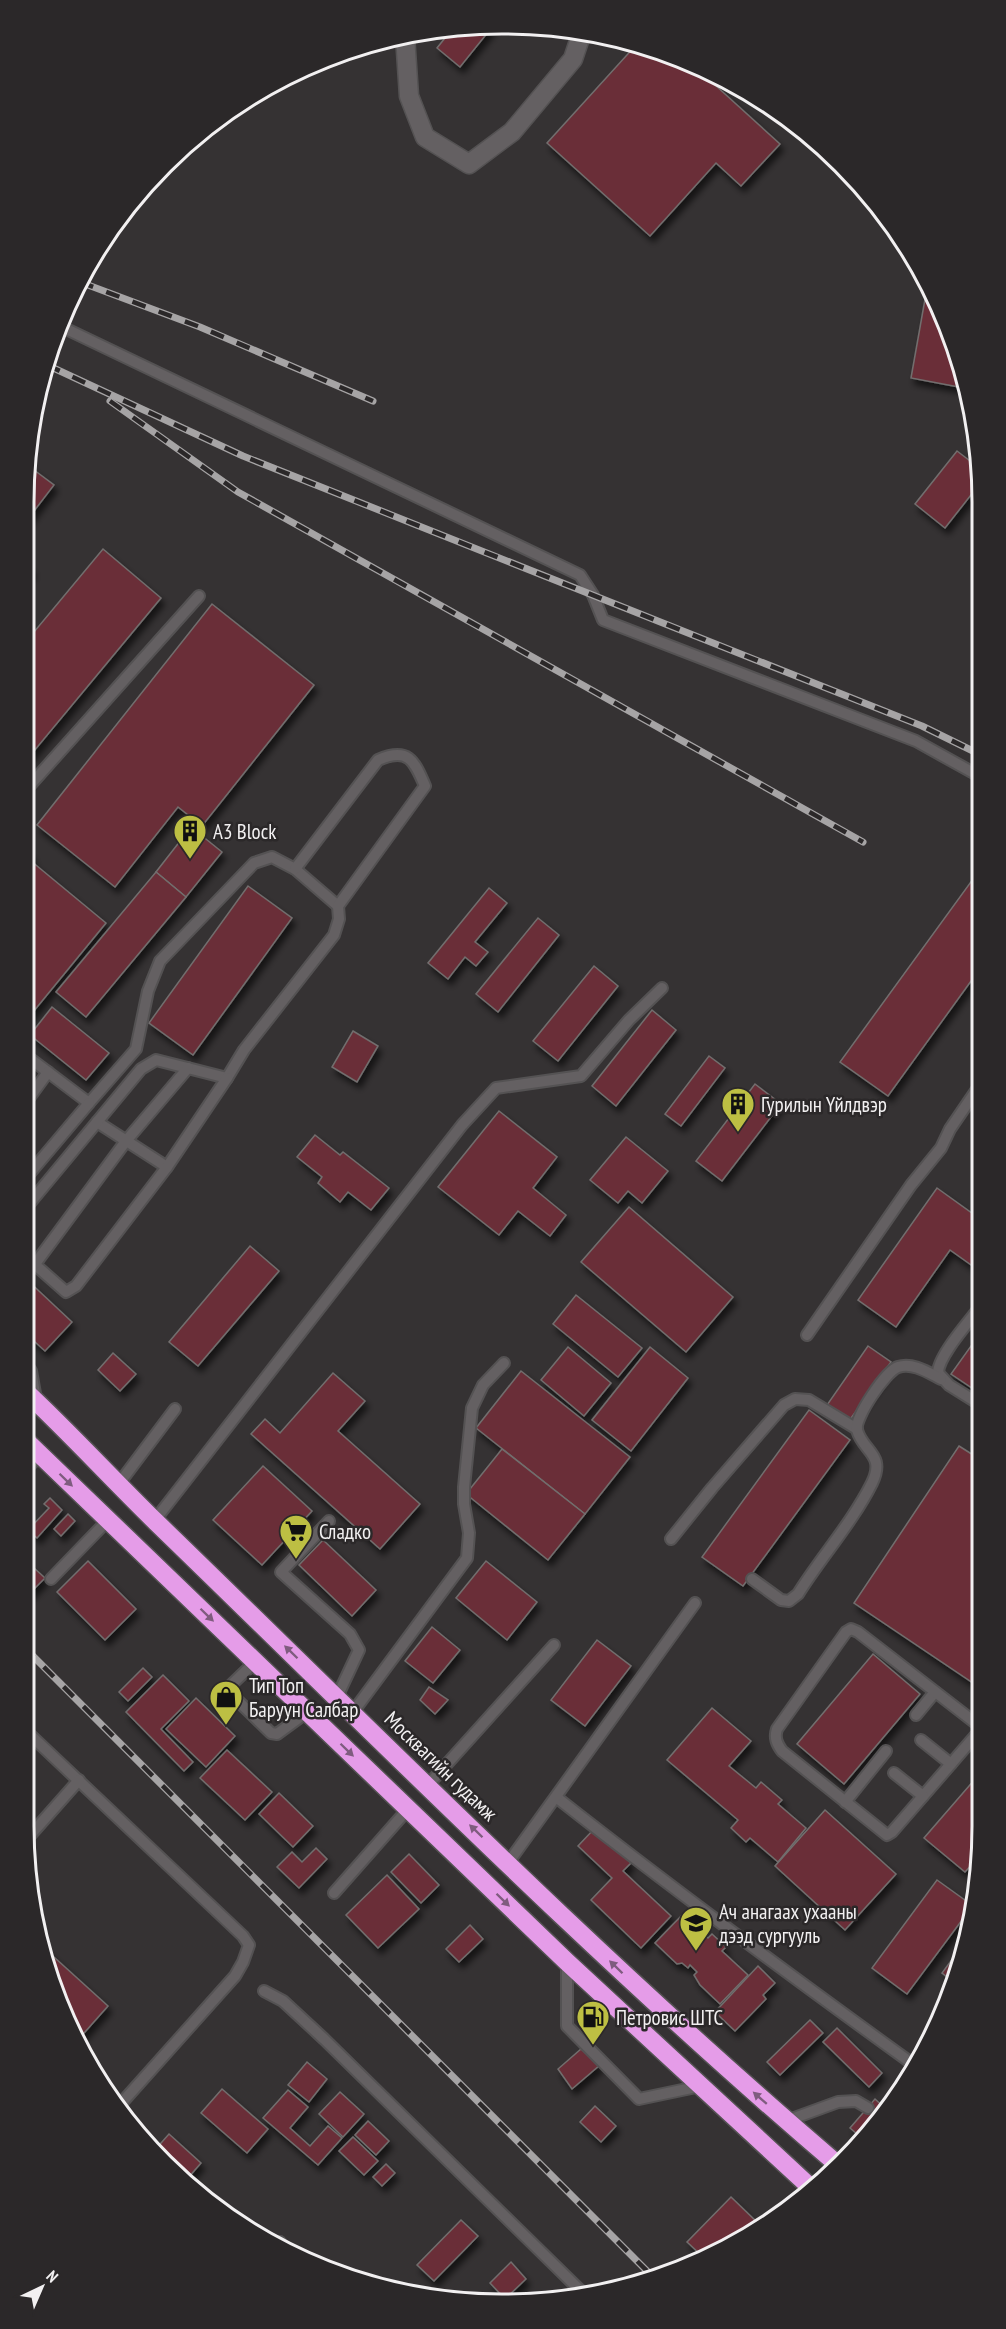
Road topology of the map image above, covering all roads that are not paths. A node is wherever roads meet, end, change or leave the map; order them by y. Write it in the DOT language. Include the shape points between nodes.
graph roads {
  1 [pos="579,41"];
  2 [pos="406,45"];
  3 [pos="68,330"];
  4 [pos="199,596"];
  5 [pos="972,772"];
  6 [pos="34,781"];
  7 [pos="295,870"];
  8 [pos="338,906"];
  9 [pos="662,988"];
  10 [pos="34,1062"];
  11 [pos="188,1068"];
  12 [pos="48,1072"];
  13 [pos="227,1078"];
  14 [pos="34,1091"];
  15 [pos="972,1097"];
  16 [pos="89,1102"];
  17 [pos="97,1122"];
  18 [pos="126,1141"];
  19 [pos="166,1167"];
  20 [pos="34,1168"];
  21 [pos="34,1198"];
  22 [pos="34,1264"];
  23 [pos="972,1318"];
  24 [pos="807,1335"];
  25 [pos="504,1363"];
  26 [pos="941,1379"];
  27 [pos="972,1399"];
  28 [pos="34,1400"];
  29 [pos="175,1409"];
  30 [pos="857,1429"];
  31 [pos="34,1449"];
  32 [pos="40,1455"];
  33 [pos="34,1461"];
  34 [pos="118,1485"];
  35 [pos="108,1520"];
  36 [pos="155,1520"];
  37 [pos="329,1521"];
  38 [pos="671,1539"];
  39 [pos="51,1579"];
  40 [pos="752,1579"];
  41 [pos="695,1603"];
  42 [pos="554,1645"];
  43 [pos="255,1662"];
  44 [pos="936,1692"];
  45 [pos="337,1697"];
  46 [pos="307,1712"];
  47 [pos="353,1712"];
  48 [pos="916,1716"];
  49 [pos="972,1720"];
  50 [pos="34,1738"];
  51 [pos="921,1740"];
  52 [pos="972,1740"];
  53 [pos="886,1751"];
  54 [pos="951,1764"];
  55 [pos="894,1773"];
  56 [pos="79,1780"];
  57 [pos="428,1785"];
  58 [pos="923,1796"];
  59 [pos="556,1797"];
  60 [pos="845,1802"];
  61 [pos="408,1809"];
  62 [pos="34,1831"];
  63 [pos="508,1863"];
  64 [pos="334,1893"];
  65 [pos="567,1962"];
  66 [pos="264,1990"];
  67 [pos="909,2061"];
  68 [pos="701,2086"];
  69 [pos="124,2101"];
  70 [pos="868,2108"];
  71 [pos="786,2121"];
  72 [pos="832,2159"];
  73 [pos="806,2183"];
  74 [pos="578,2288"];
  1 -- 2 [label="street" via="573,59 512,132 469,164 425,137 410,96"];
  3 -- 5 [label="lane" via="580,575 603,620 916,741"];
  4 -- 6 [label="lane"];
  7 -- 8 [label="lane"];
  7 -- 8 [label="lane" via="378,760 394,753 409,757 425,786"];
  7 -- 16 [label="lane" via="272,857 254,863 160,961 148,991 136,1049"];
  8 -- 13 [label="lane" via="334,935 243,1050"];
  9 -- 36 [label="lane" via="581,1076 496,1088 454,1134"];
  10 -- 12 [label="lane"];
  11 -- 13 [label="lane"];
  11 -- 17 [label="lane" via="156,1060 141,1069"];
  11 -- 18 [label="lane"];
  12 -- 14 [label="lane"];
  12 -- 16 [label="lane"];
  13 -- 19 [label="lane"];
  15 -- 24 [label="lane" via="941,1148"];
  16 -- 20 [label="lane"];
  17 -- 18 [label="lane"];
  17 -- 21 [label="lane"];
  18 -- 19 [label="lane"];
  18 -- 22 [label="lane"];
  19 -- 22 [label="lane" via="76,1286 66,1292"];
  23 -- 26 [label="lane" via="938,1367"];
  25 -- 47 [label="lane" via="483,1384 472,1408 464,1487 467,1558"];
  26 -- 27 [label="lane"];
  26 -- 30 [label="lane" via="915,1367 896,1368 862,1410"];
  28 -- 34 [label="highway, Москвагийн гудамж"];
  29 -- 34 [label="lane"];
  30 -- 38 [label="lane" via="809,1400 795,1399 784,1405"];
  30 -- 40 [label="lane" via="874,1458 876,1473 798,1594 789,1601 781,1600"];
  31 -- 32 [label="highway"];
  32 -- 33 [label="lane"];
  32 -- 35 [label="highway, one-way"];
  34 -- 36 [label="highway, Москвагийн гудамж"];
  35 -- 39 [label="lane"];
  35 -- 43 [label="highway, one-way"];
  45 -- 36 [label="highway, Москвагийн гудамж, one-way"];
  37 -- 45 [label="lane" via="281,1572 350,1634 359,1650"];
  41 -- 59 [label="lane"];
  42 -- 57 [label="lane"];
  43 -- 46 [label="highway"];
  43 -- 46 [label="lane" via="231,1685 233,1696 271,1733 277,1734"];
  44 -- 48 [label="lane"];
  44 -- 49 [label="lane"];
  44 -- 60 [label="lane" via="858,1632 846,1632 775,1736 782,1751"];
  45 -- 47 [label="highway, Москвагийн гудамж"];
  46 -- 61 [label="highway, one-way"];
  47 -- 57 [label="highway, Москвагийн гудамж"];
  50 -- 56 [label="lane"];
  51 -- 54 [label="lane"];
  52 -- 54 [label="lane"];
  53 -- 60 [label="lane"];
  54 -- 58 [label="lane"];
  55 -- 58 [label="lane"];
  56 -- 62 [label="lane"];
  56 -- 69 [label="lane" via="249,1945 235,1976"];
  63 -- 57 [label="highway, Москвагийн гудамж, one-way"];
  58 -- 60 [label="lane" via="887,1835"];
  59 -- 63 [label="lane"];
  59 -- 67 [label="lane"];
  61 -- 64 [label="lane"];
  61 -- 65 [label="highway, one-way"];
  71 -- 63 [label="highway, Москвагийн гудамж, one-way" via="641,1991"];
  65 -- 68 [label="highway"];
  65 -- 68 [label="lane" via="567,2026 639,2099"];
  66 -- 74 [label="lane" via="283,2001 324,2039"];
  68 -- 73 [label="highway"];
  70 -- 71 [label="lane" via="856,2101 838,2102"];
  71 -- 72 [label="highway, Москвагийн гудамж"];
}
